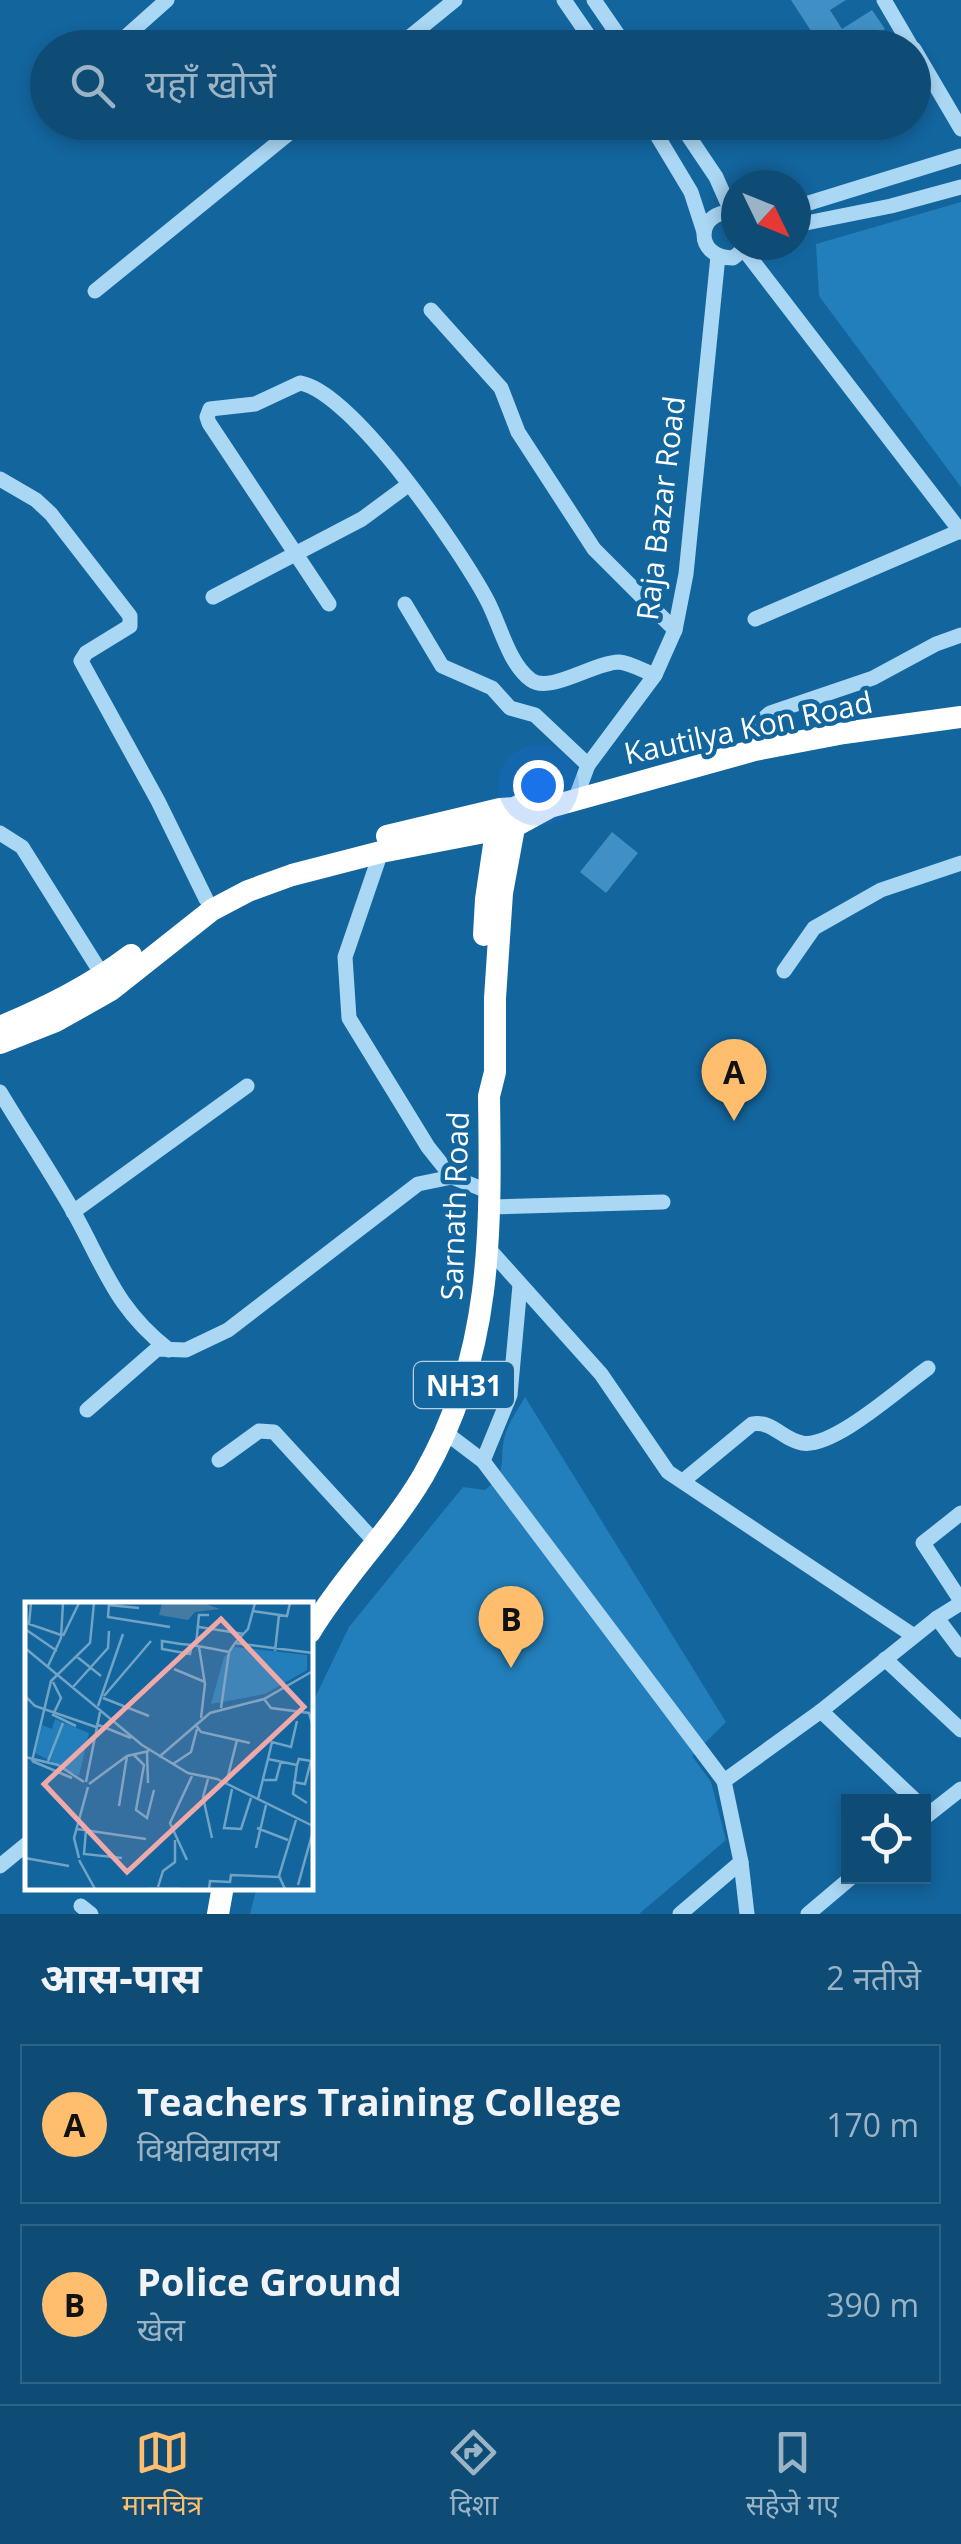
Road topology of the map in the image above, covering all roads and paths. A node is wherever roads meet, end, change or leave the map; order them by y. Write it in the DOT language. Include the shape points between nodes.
graph roads {
  1 [pos="167,0"];
  2 [pos="455,0"];
  3 [pos="564,0"];
  4 [pos="594,0"];
  5 [pos="884,0"];
  6 [pos="133,30"];
  7 [pos="418,30"];
  8 [pos="585,30"];
  9 [pos="615,30"];
  10 [pos="902,30"];
  11 [pos="931,78"];
  12 [pos="961,128"];
  13 [pos="282,140"];
  14 [pos="660,140"];
  15 [pos="690,140"];
  16 [pos="961,156"];
  17 [pos="961,187"];
  18 [pos="721,188"];
  19 [pos="811,202"];
  20 [pos="721,213"];
  21 [pos="811,222"];
  22 [pos="704,232"];
  23 [pos="718,256"];
  24 [pos="721,256"];
  25 [pos="756,260"];
  26 [pos="95,291"];
  27 [pos="431,310"];
  28 [pos="0,479"];
  29 [pos="408,485"];
  30 [pos="960,532"];
  31 [pos="296,555"];
  32 [pos="213,597"];
  33 [pos="329,604"];
  34 [pos="405,604"];
  35 [pos="755,620"];
  36 [pos="676,630"];
  37 [pos="961,635"];
  38 [pos="654,675"];
  39 [pos="961,717"];
  40 [pos="756,750"];
  41 [pos="588,765"];
  42 [pos="574,800"];
  43 [pos="507,818"];
  44 [pos="0,834"];
  45 [pos="381,852"];
  46 [pos="961,863"];
  47 [pos="206,899"];
  48 [pos="784,971"];
  49 [pos="104,976"];
  50 [pos="0,1027"];
  51 [pos="0,1043"];
  52 [pos="247,1086"];
  53 [pos="0,1092"];
  54 [pos="452,1177"];
  55 [pos="490,1200"];
  56 [pos="663,1202"];
  57 [pos="73,1212"];
  58 [pos="489,1250"];
  59 [pos="520,1285"];
  60 [pos="169,1350"];
  61 [pos="928,1368"];
  62 [pos="87,1410"];
  63 [pos="446,1433"];
  64 [pos="220,1460"];
  65 [pos="483,1461"];
  66 [pos="684,1482"];
  67 [pos="961,1514"];
  68 [pos="376,1543"];
  69 [pos="961,1602"];
  70 [pos="937,1618"];
  71 [pos="312,1629"];
  72 [pos="914,1636"];
  73 [pos="961,1650"];
  74 [pos="886,1660"];
  75 [pos="821,1711"];
  76 [pos="961,1730"];
  77 [pos="724,1782"];
  78 [pos="961,1790"];
  79 [pos="907,1794"];
  80 [pos="931,1806"];
  81 [pos="25,1845"];
  82 [pos="742,1862"];
  83 [pos="0,1866"];
  84 [pos="844,1884"];
  85 [pos="222,1889"];
  86 [pos="218,1914"];
  87 [pos="680,1914"];
  88 [pos="746,1914"];
  89 [pos="808,1914"];
  1 -- 6 [label="street"];
  2 -- 7 [label="street"];
  3 -- 8 [label="street"];
  4 -- 9 [label="street"];
  5 -- 10 [label="street"];
  11 -- 12 [label="street"];
  13 -- 26 [label="street"];
  14 -- 22 [label="street"];
  15 -- 18 [label="street"];
  16 -- 19 [label="street"];
  17 -- 21 [label="street"];
  20 -- 22 [label="street"];
  22 -- 23 [label="street"];
  23 -- 24 [label="street"];
  23 -- 36 [label="street, Raja Bazar Road"];
  25 -- 30 [label="street"];
  27 -- 36 [label="street" via="501,388 513,424 594,549"];
  28 -- 47 [label="street" via="51,514 130,616 126,629 80,661"];
  29 -- 31 [label="street"];
  29 -- 31 [label="street" via="360,426 307,384 255,404 210,410 208,423"];
  29 -- 38 [label="street" via="470,570 531,680 546,684 617,662"];
  30 -- 35 [label="street"];
  31 -- 32 [label="street"];
  31 -- 33 [label="street"];
  34 -- 41 [label="street" via="442,666 492,688 507,706 535,714"];
  36 -- 38 [label="street, Raja Bazar Road"];
  37 -- 40 [label="street" via="874,678 770,713 760,722"];
  38 -- 41 [label="street, Raja Bazar Road"];
  39 -- 40 [label="highway, Kautilya Kon Road"];
  40 -- 42 [label="highway, Kautilya Kon Road"];
  41 -- 42 [label="street, Raja Bazar Road"];
  42 -- 43 [label="highway, Kautilya Kon Road"];
  43 -- 45 [label="highway"];
  43 -- 47 [label="highway" via="286,861"];
  43 -- 55 [label="highway, Sarnath Road / NH31" via="489,1096"];
  44 -- 49 [label="street" via="22,847"];
  45 -- 51 [label="highway" via="248,891 212,910 111,990"];
  45 -- 54 [label="street" via="345,957 349,1018"];
  46 -- 48 [label="street" via="881,890 814,928"];
  47 -- 49 [label="highway"];
  49 -- 50 [label="highway"];
  52 -- 57 [label="street"];
  53 -- 57 [label="street"];
  54 -- 55 [label="street"];
  54 -- 60 [label="street" via="418,1184 228,1330 186,1350"];
  55 -- 56 [label="street"];
  55 -- 58 [label="highway, Sarnath Road / NH31"];
  57 -- 60 [label="street" via="115,1294"];
  58 -- 59 [label="street"];
  58 -- 63 [label="highway, Sarnath Road / NH31" via="475,1345"];
  59 -- 65 [label="street" via="510,1395"];
  59 -- 66 [label="street" via="602,1374 668,1472"];
  60 -- 62 [label="street" via="157,1350"];
  61 -- 66 [label="street" via="824,1440 798,1443 768,1425 752,1424"];
  63 -- 65 [label="street"];
  63 -- 68 [label="highway, Sarnath Road / NH31"];
  64 -- 68 [label="street" via="258,1431 274,1432"];
  65 -- 77 [label="street"];
  66 -- 72 [label="street"];
  67 -- 69 [label="street" via="923,1542"];
  68 -- 71 [label="highway, Sarnath Road / NH31"];
  69 -- 70 [label="street"];
  70 -- 72 [label="street"];
  70 -- 73 [label="street"];
  72 -- 74 [label="street"];
  74 -- 75 [label="street"];
  74 -- 76 [label="street"];
  75 -- 77 [label="street"];
  75 -- 79 [label="street"];
  77 -- 82 [label="street"];
  78 -- 80 [label="street"];
  81 -- 83 [label="street"];
  82 -- 87 [label="street"];
  82 -- 88 [label="street"];
  84 -- 89 [label="street"];
  85 -- 86 [label="highway"];
}
